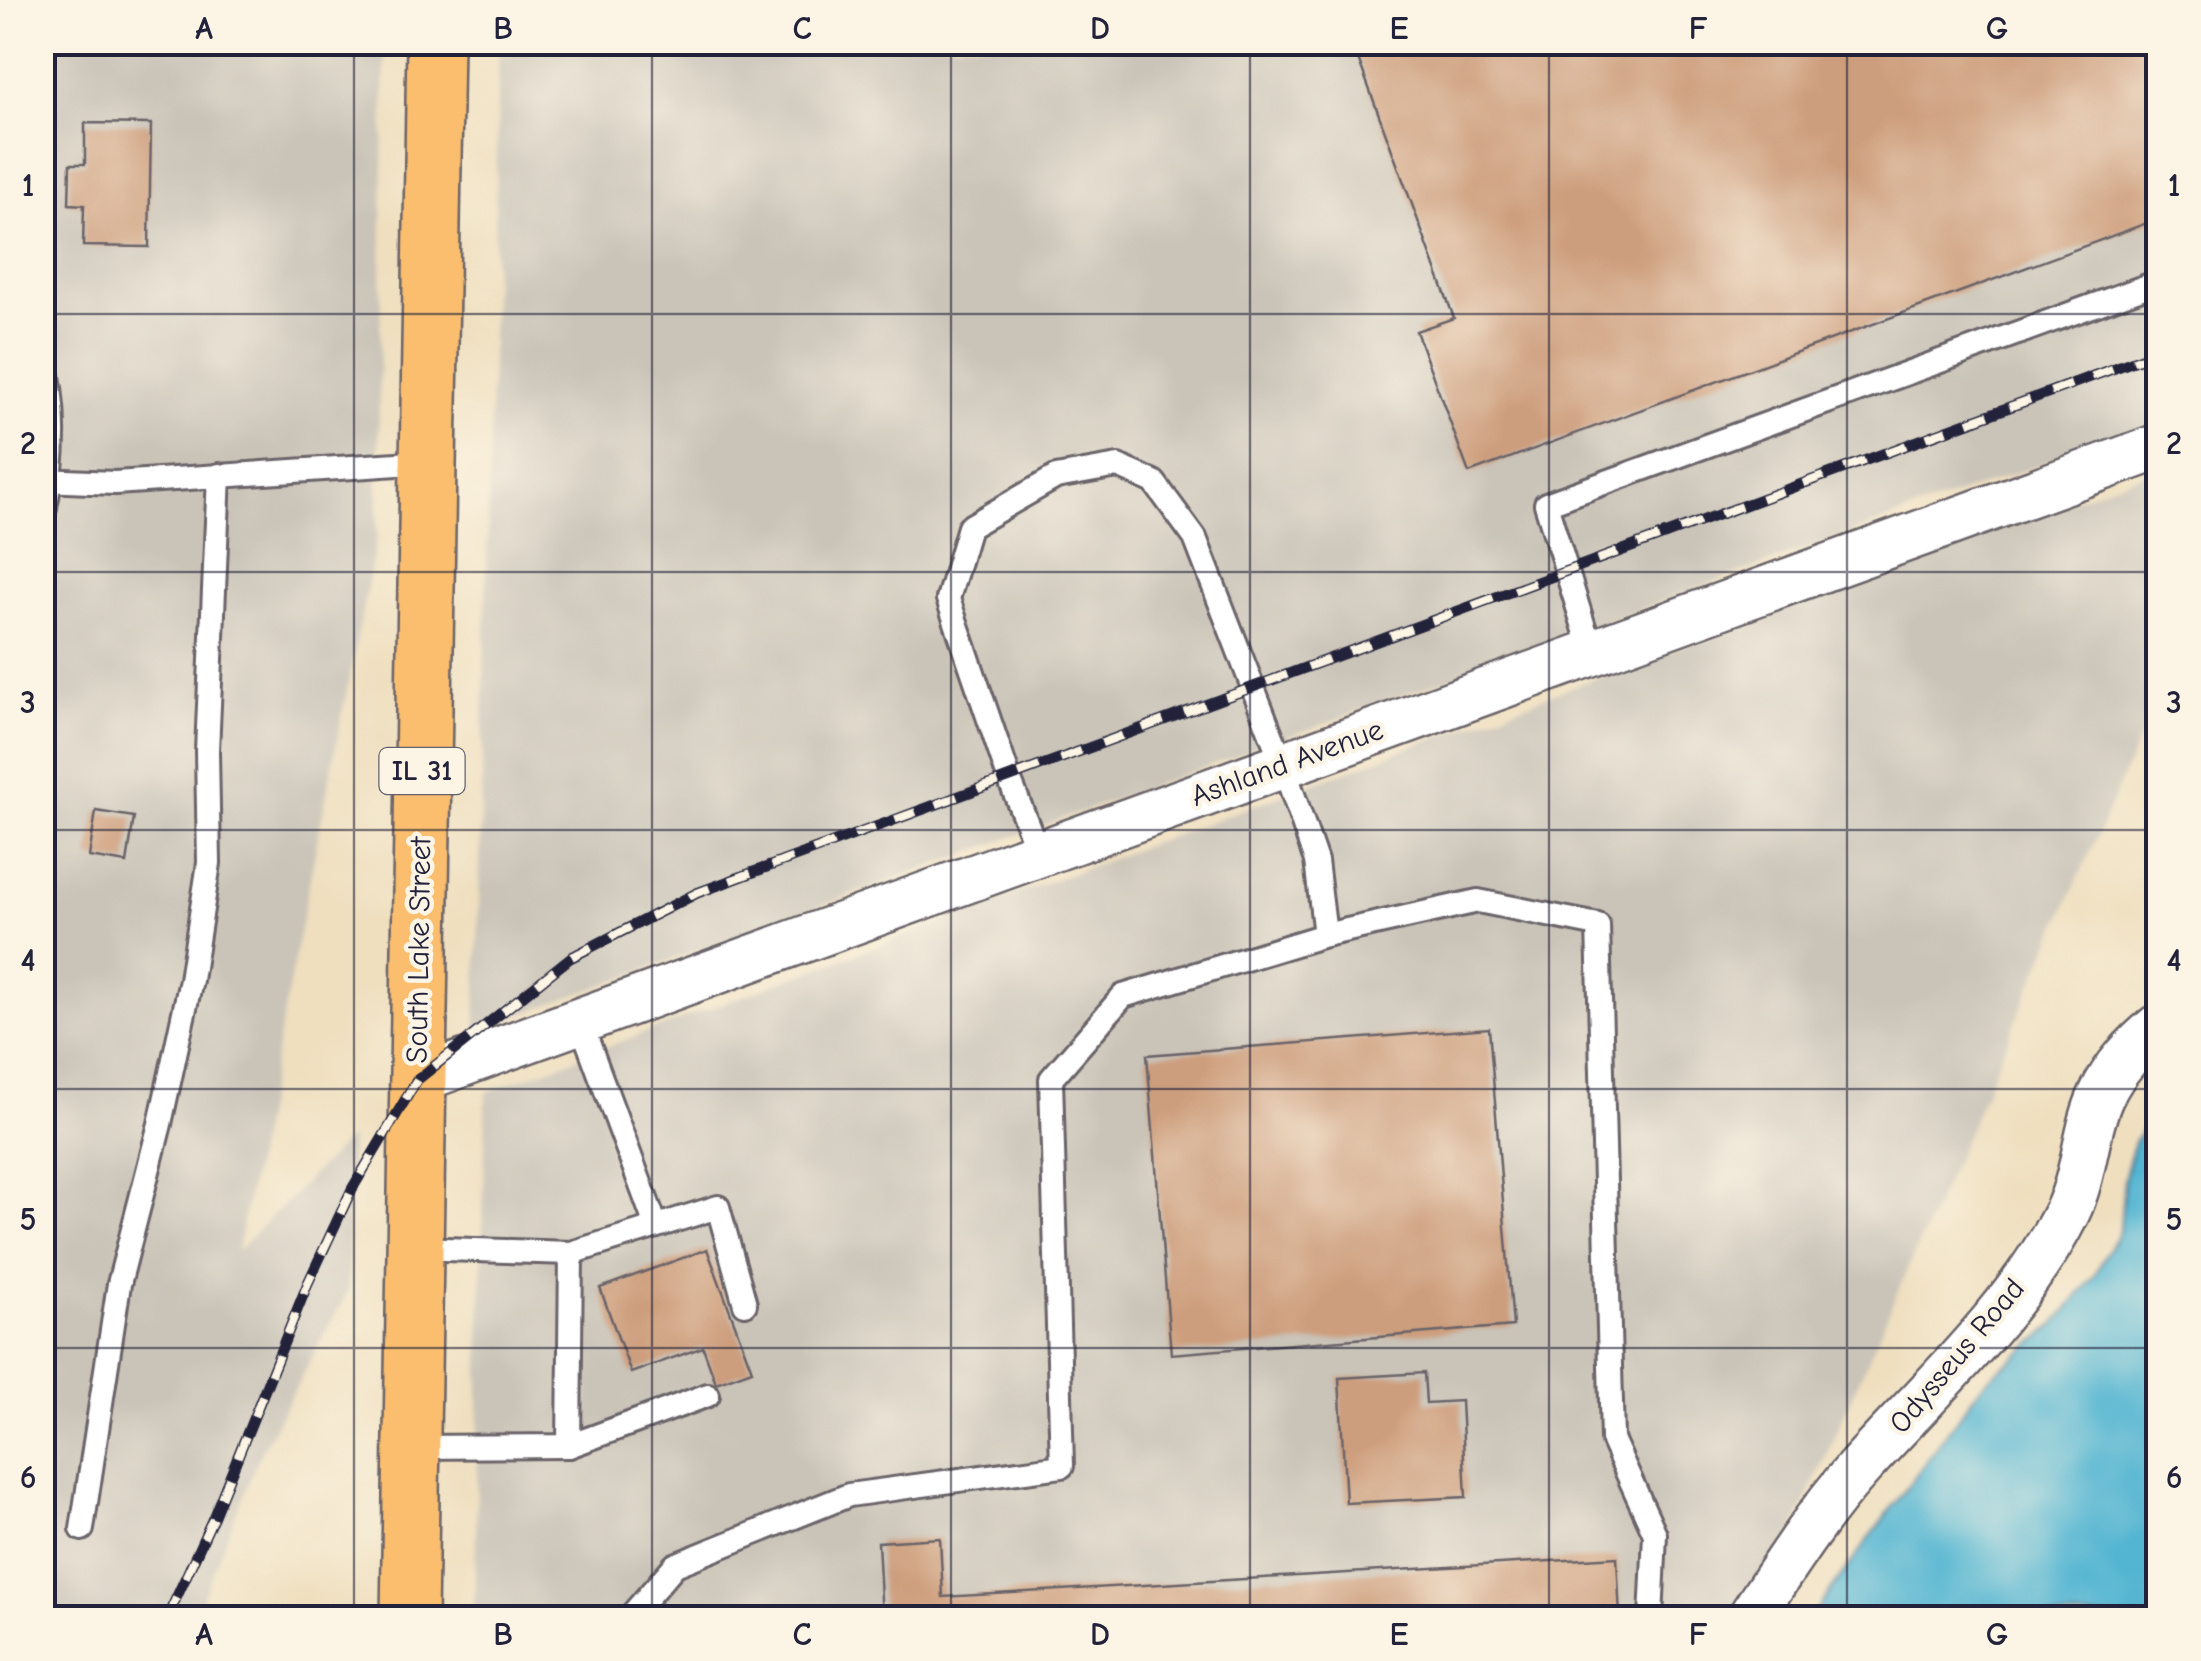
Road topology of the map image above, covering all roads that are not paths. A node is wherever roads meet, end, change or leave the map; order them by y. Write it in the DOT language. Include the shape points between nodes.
graph roads {
  1 [pos="435,42"];
  2 [pos="2158,282"];
  3 [pos="42,350"];
  4 [pos="2158,447"];
  5 [pos="428,462"];
  6 [pos="218,475"];
  7 [pos="47,480"];
  8 [pos="42,520"];
  9 [pos="1592,653"];
  10 [pos="1284,765"];
  11 [pos="1039,854"];
  12 [pos="1326,935"];
  13 [pos="580,1021"];
  14 [pos="2158,1027"];
  15 [pos="416,1080"];
  16 [pos="656,1226"];
  17 [pos="415,1248"];
  18 [pos="571,1253"];
  19 [pos="745,1304"];
  20 [pos="708,1395"];
  21 [pos="569,1446"];
  22 [pos="410,1447"];
  23 [pos="82,1529"];
  24 [pos="410,1618"];
  25 [pos="629,1618"];
  26 [pos="1651,1618"];
  27 [pos="1750,1618"];
  1 -- 5 [label="main road, South Lake Street / IL 31"];
  2 -- 9 [label="lane" via="1546,504"];
  3 -- 7 [label="lane" via="54,390"];
  4 -- 9 [label="street, Ashland Avenue"];
  5 -- 6 [label="lane"];
  5 -- 15 [label="main road, South Lake Street / IL 31"];
  6 -- 7 [label="lane"];
  6 -- 23 [label="lane" via="209,863 191,980 119,1284"];
  7 -- 8 [label="lane"];
  9 -- 10 [label="street, Ashland Avenue"];
  10 -- 11 [label="street, Ashland Avenue"];
  10 -- 11 [label="lane" via="1195,538 1154,482 1118,466 1056,477 970,527 948,599"];
  10 -- 12 [label="lane" via="1316,861"];
  11 -- 13 [label="street, Ashland Avenue"];
  12 -- 25 [label="lane" via="1123,996 1051,1079 1062,1466 849,1495 675,1565"];
  12 -- 26 [label="lane" via="1478,901 1598,925 1612,1439 1656,1534"];
  13 -- 15 [label="street, Ashland Avenue"];
  13 -- 16 [label="lane"];
  14 -- 27 [label="street, Odysseus Road" via="2128,1052 2100,1098 2080,1180 2040,1255 1992,1324 1853,1474"];
  15 -- 17 [label="main road, South Lake Street / IL 31"];
  16 -- 18 [label="lane"];
  16 -- 19 [label="lane" via="718,1207"];
  17 -- 18 [label="lane"];
  17 -- 22 [label="main road, South Lake Street / IL 31"];
  18 -- 21 [label="lane"];
  20 -- 21 [label="lane"];
  21 -- 22 [label="lane"];
  22 -- 24 [label="main road, South Lake Street / IL 31"];
}
